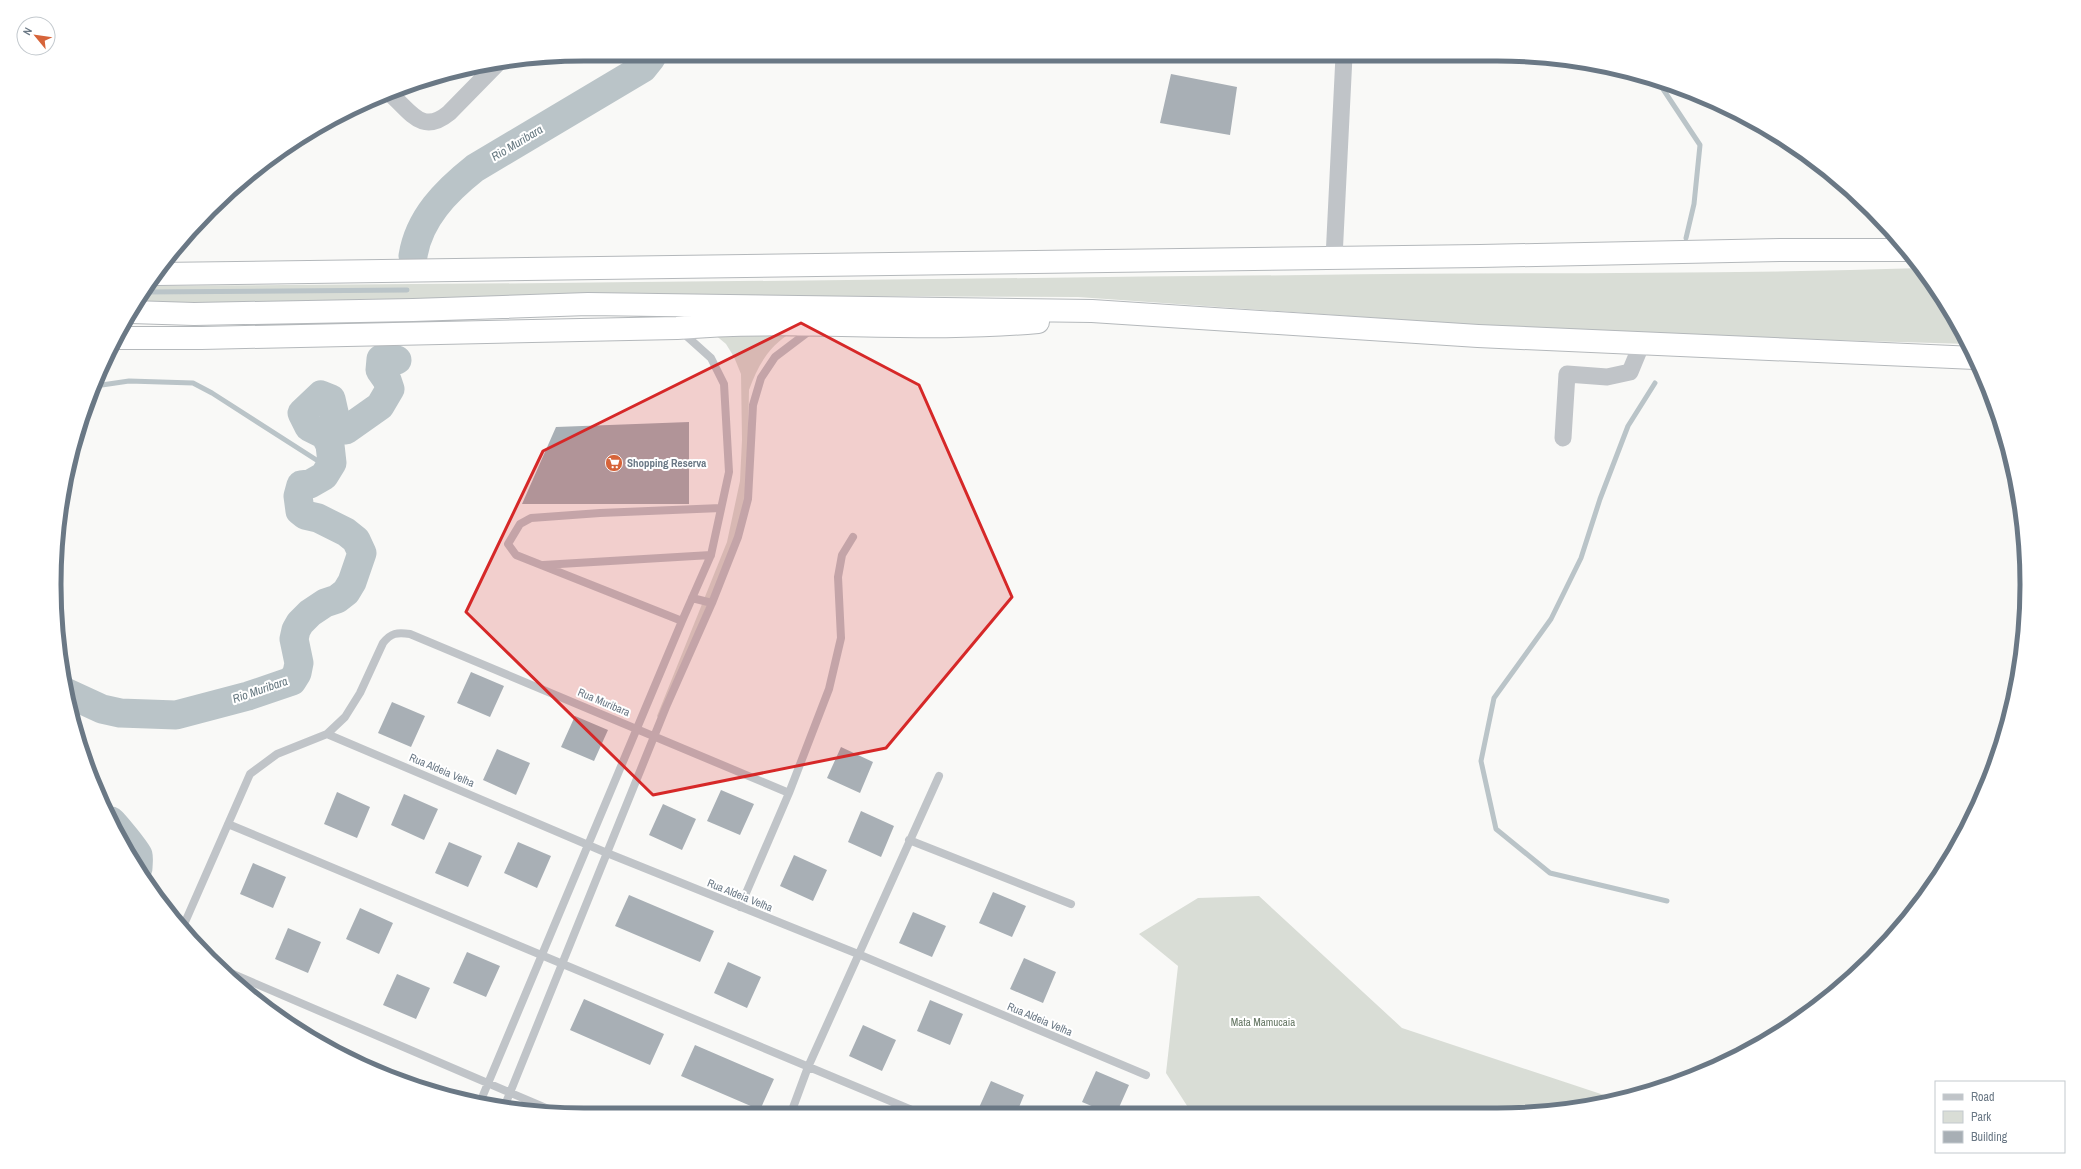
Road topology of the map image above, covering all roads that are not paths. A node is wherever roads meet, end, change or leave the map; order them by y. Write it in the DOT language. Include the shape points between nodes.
graph roads {
  1 [pos="1344,61"];
  2 [pos="492,69"];
  3 [pos="394,97"];
  4 [pos="1899,250"];
  5 [pos="1334,258"];
  6 [pos="163,274"];
  7 [pos="1092,310"];
  8 [pos="138,312"];
  9 [pos="817,326"];
  10 [pos="677,328"];
  11 [pos="123,338"];
  12 [pos="1642,343"];
  13 [pos="1967,356"];
  14 [pos="1563,438"];
  15 [pos="721,508"];
  16 [pos="853,537"];
  17 [pos="711,555"];
  18 [pos="541,565"];
  19 [pos="692,598"];
  20 [pos="712,603"];
  21 [pos="682,621"];
  22 [pos="637,728"];
  23 [pos="328,734"];
  24 [pos="655,736"];
  25 [pos="939,776"];
  26 [pos="789,793"];
  27 [pos="228,824"];
  28 [pos="909,840"];
  29 [pos="589,844"];
  30 [pos="607,853"];
  31 [pos="1071,904"];
  32 [pos="740,906"];
  33 [pos="185,922"];
  34 [pos="858,954"];
  35 [pos="542,956"];
  36 [pos="563,963"];
  37 [pos="236,975"];
  38 [pos="808,1067"];
  39 [pos="1146,1075"];
  40 [pos="488,1083"];
  41 [pos="510,1093"];
  42 [pos="482,1098"];
  43 [pos="506,1102"];
  44 [pos="542,1106"];
  45 [pos="792,1108"];
  46 [pos="907,1108"];
  1 -- 5 [label="street"];
  2 -- 3 [label="street" via="449,113 431,123 424,123"];
  4 -- 5 [label="highway"];
  5 -- 6 [label="highway"];
  7 -- 8 [label="highway" via="588,304 194,314"];
  7 -- 9 [label="highway" via="1050,321 1011,325"];
  7 -- 12 [label="highway" via="1478,336"];
  9 -- 10 [label="highway" via="739,324"];
  9 -- 20 [label="lane" via="775,357 761,378 753,405 748,499 738,537"];
  10 -- 11 [label="highway"];
  10 -- 15 [label="lane" via="711,358 724,384 730,472"];
  12 -- 13 [label="highway"];
  12 -- 14 [label="street" via="1630,372 1607,378 1567,374"];
  15 -- 17 [label="lane"];
  15 -- 18 [label="lane" via="531,518 520,524 508,544 516,555"];
  16 -- 26 [label="lane" via="842,556 838,577 841,638 829,689"];
  17 -- 18 [label="lane"];
  17 -- 19 [label="lane"];
  18 -- 21 [label="lane"];
  19 -- 20 [label="lane"];
  19 -- 21 [label="lane"];
  20 -- 24 [label="lane"];
  21 -- 22 [label="lane"];
  22 -- 23 [label="lane, Rua Muribara" via="410,634 397,632 383,643 360,693 345,717"];
  22 -- 24 [label="lane, Rua Muribara"];
  22 -- 29 [label="lane"];
  23 -- 27 [label="lane" via="277,754 256,768 245,782"];
  23 -- 29 [label="lane, Rua Aldeia Velha"];
  24 -- 26 [label="lane, Rua Muribara"];
  24 -- 30 [label="lane"];
  25 -- 28 [label="lane"];
  26 -- 32 [label="lane"];
  27 -- 33 [label="lane"];
  27 -- 35 [label="lane"];
  28 -- 31 [label="lane"];
  28 -- 34 [label="lane"];
  29 -- 30 [label="lane, Rua Aldeia Velha"];
  29 -- 35 [label="lane"];
  30 -- 32 [label="lane, Rua Aldeia Velha"];
  30 -- 36 [label="lane"];
  32 -- 34 [label="lane, Rua Aldeia Velha"];
  34 -- 38 [label="lane"];
  34 -- 39 [label="lane, Rua Aldeia Velha"];
  35 -- 36 [label="lane"];
  35 -- 40 [label="lane"];
  36 -- 38 [label="lane"];
  36 -- 41 [label="lane"];
  37 -- 40 [label="lane"];
  38 -- 45 [label="lane"];
  38 -- 46 [label="lane"];
  40 -- 41 [label="lane"];
  40 -- 42 [label="lane"];
  41 -- 43 [label="lane"];
  41 -- 44 [label="lane"];
}
